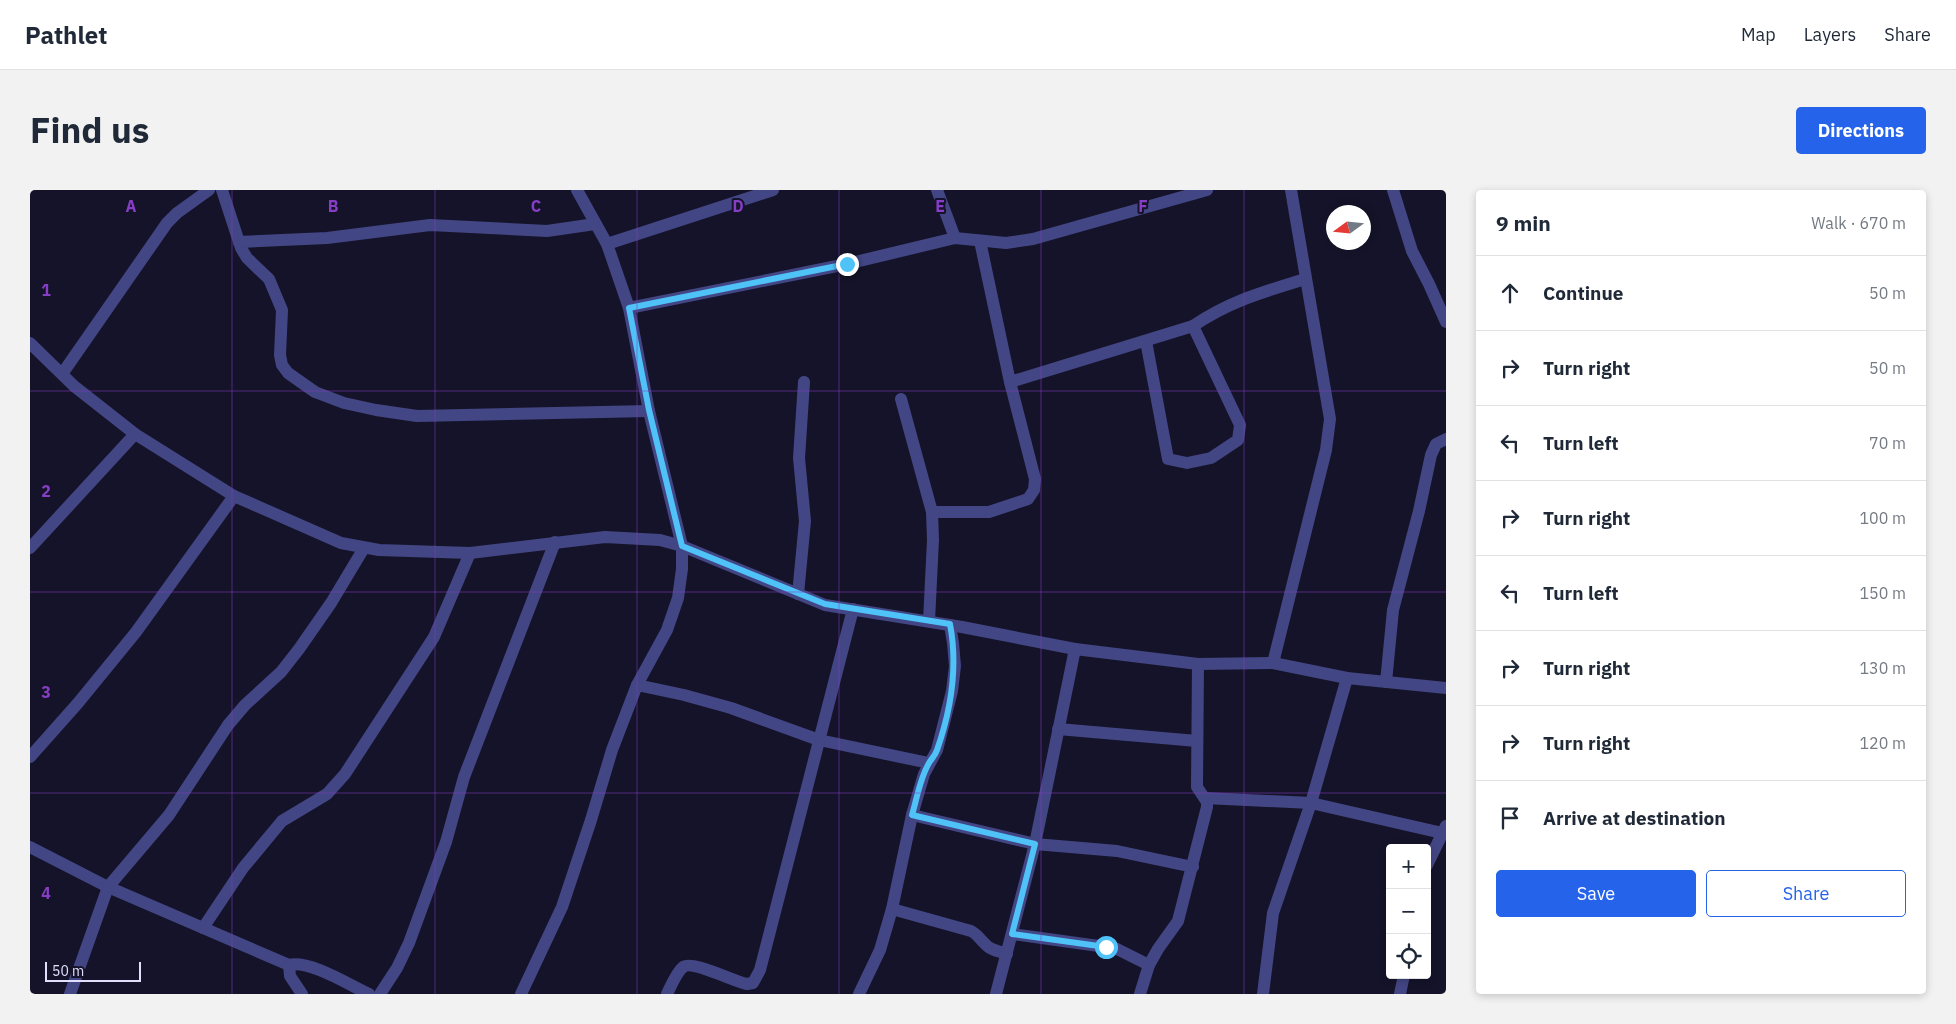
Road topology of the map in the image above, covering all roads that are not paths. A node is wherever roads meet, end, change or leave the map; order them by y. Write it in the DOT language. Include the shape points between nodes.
graph roads {
  1 [pos="209,190"];
  2 [pos="222,190"];
  3 [pos="577,190"];
  4 [pos="937,190"];
  5 [pos="1207,190"];
  6 [pos="1291,190"];
  7 [pos="1393,190"];
  8 [pos="767,191"];
  9 [pos="595,224"];
  10 [pos="955,238"];
  11 [pos="980,241"];
  12 [pos="239,242"];
  13 [pos="607,244"];
  14 [pos="1305,278"];
  15 [pos="629,308"];
  16 [pos="1446,322"];
  17 [pos="1193,326"];
  18 [pos="1146,340"];
  19 [pos="31,347"];
  20 [pos="62,374"];
  21 [pos="804,382"];
  22 [pos="1010,382"];
  23 [pos="901,399"];
  24 [pos="649,410"];
  25 [pos="135,434"];
  26 [pos="1446,439"];
  27 [pos="234,496"];
  28 [pos="932,512"];
  29 [pos="555,542"];
  30 [pos="682,546"];
  31 [pos="30,548"];
  32 [pos="364,548"];
  33 [pos="470,553"];
  34 [pos="798,594"];
  35 [pos="852,609"];
  36 [pos="929,621"];
  37 [pos="950,624"];
  38 [pos="1075,649"];
  39 [pos="1273,663"];
  40 [pos="1198,664"];
  41 [pos="1347,678"];
  42 [pos="1386,682"];
  43 [pos="637,685"];
  44 [pos="1446,688"];
  45 [pos="1058,729"];
  46 [pos="819,740"];
  47 [pos="1198,741"];
  48 [pos="30,757"];
  49 [pos="929,763"];
  50 [pos="1205,798"];
  51 [pos="1311,803"];
  52 [pos="912,815"];
  53 [pos="1445,831"];
  54 [pos="1035,844"];
  55 [pos="30,848"];
  56 [pos="1431,858"];
  57 [pos="1193,867"];
  58 [pos="108,887"];
  59 [pos="892,909"];
  60 [pos="203,928"];
  61 [pos="1012,934"];
  62 [pos="1007,954"];
  63 [pos="1149,964"];
  64 [pos="289,965"];
  65 [pos="1403,979"];
  66 [pos="70,994"];
  67 [pos="302,994"];
  68 [pos="369,994"];
  69 [pos="380,994"];
  70 [pos="521,994"];
  71 [pos="667,994"];
  72 [pos="859,994"];
  73 [pos="996,994"];
  74 [pos="1140,994"];
  75 [pos="1263,994"];
  76 [pos="1400,994"];
  1 -- 20 [label="street" via="167,223"];
  2 -- 12 [label="street"];
  3 -- 9 [label="street"];
  4 -- 10 [label="street"];
  5 -- 11 [label="street" via="1033,239 1006,243"];
  6 -- 14 [label="street"];
  7 -- 16 [label="street" via="1412,251"];
  8 -- 13 [label="street"];
  9 -- 12 [label="street" via="547,231 430,225 327,238"];
  9 -- 13 [label="street"];
  10 -- 11 [label="street"];
  10 -- 15 [label="street" via="847,264"];
  11 -- 22 [label="street"];
  12 -- 24 [label="street" via="247,258 269,279 282,310 282,364 288,373 316,392 344,403 417,416"];
  13 -- 15 [label="street"];
  14 -- 17 [label="street" via="1232,303"];
  14 -- 39 [label="street" via="1330,419 1326,450"];
  15 -- 24 [label="street"];
  17 -- 18 [label="street"];
  17 -- 18 [label="street" via="1240,425 1238,440 1211,458 1187,463 1168,459"];
  18 -- 22 [label="street"];
  19 -- 20 [label="street"];
  20 -- 25 [label="street"];
  21 -- 34 [label="street" via="799,458 805,521"];
  22 -- 28 [label="street" via="1035,480 1034,490 1028,499 989,512"];
  23 -- 28 [label="street"];
  24 -- 30 [label="street"];
  25 -- 27 [label="street"];
  25 -- 31 [label="street"];
  26 -- 42 [label="street" via="1436,444 1431,455 1393,610"];
  27 -- 32 [label="street" via="327,538"];
  27 -- 48 [label="street" via="136,632"];
  28 -- 36 [label="street"];
  29 -- 30 [label="street" via="605,537 660,540"];
  29 -- 33 [label="street"];
  29 -- 69 [label="street" via="464,777 446,842 409,943"];
  30 -- 34 [label="street"];
  30 -- 43 [label="street" via="682,569 675,606 667,630"];
  32 -- 33 [label="street"];
  32 -- 58 [label="street" via="299,649 281,672 245,704 228,725 169,815"];
  33 -- 60 [label="street" via="434,637 345,774 328,794 282,821 243,868"];
  34 -- 35 [label="street"];
  35 -- 36 [label="street"];
  35 -- 46 [label="street"];
  36 -- 37 [label="street"];
  37 -- 38 [label="street"];
  37 -- 49 [label="street" via="954,642 952,691 937,750"];
  38 -- 40 [label="street"];
  38 -- 45 [label="street"];
  39 -- 40 [label="street"];
  39 -- 41 [label="street"];
  40 -- 47 [label="street"];
  41 -- 42 [label="street"];
  41 -- 51 [label="street"];
  42 -- 44 [label="street"];
  43 -- 46 [label="street" via="730,708"];
  43 -- 70 [label="street" via="612,750 562,907"];
  45 -- 47 [label="street"];
  45 -- 54 [label="street"];
  46 -- 49 [label="street"];
  46 -- 71 [label="street" via="760,970 753,982 740,983 688,964 682,967"];
  47 -- 50 [label="street" via="1197,787"];
  49 -- 52 [label="street"];
  50 -- 51 [label="street"];
  50 -- 57 [label="street" via="1207,807"];
  51 -- 53 [label="street"];
  51 -- 75 [label="street" via="1273,913"];
  52 -- 54 [label="street"];
  52 -- 59 [label="street"];
  53 -- 56 [label="street"];
  54 -- 57 [label="street" via="1118,851"];
  54 -- 61 [label="street"];
  55 -- 58 [label="street"];
  57 -- 63 [label="street" via="1178,921"];
  58 -- 60 [label="street"];
  58 -- 66 [label="street"];
  59 -- 62 [label="street" via="971,930 992,950"];
  59 -- 72 [label="street" via="880,950"];
  60 -- 64 [label="street"];
  61 -- 62 [label="street"];
  61 -- 63 [label="street" via="1112,948"];
  62 -- 73 [label="street"];
  63 -- 74 [label="street"];
  64 -- 67 [label="street" via="290,976"];
  64 -- 68 [label="street" via="297,963"];
  65 -- 76 [label="street"];
}
